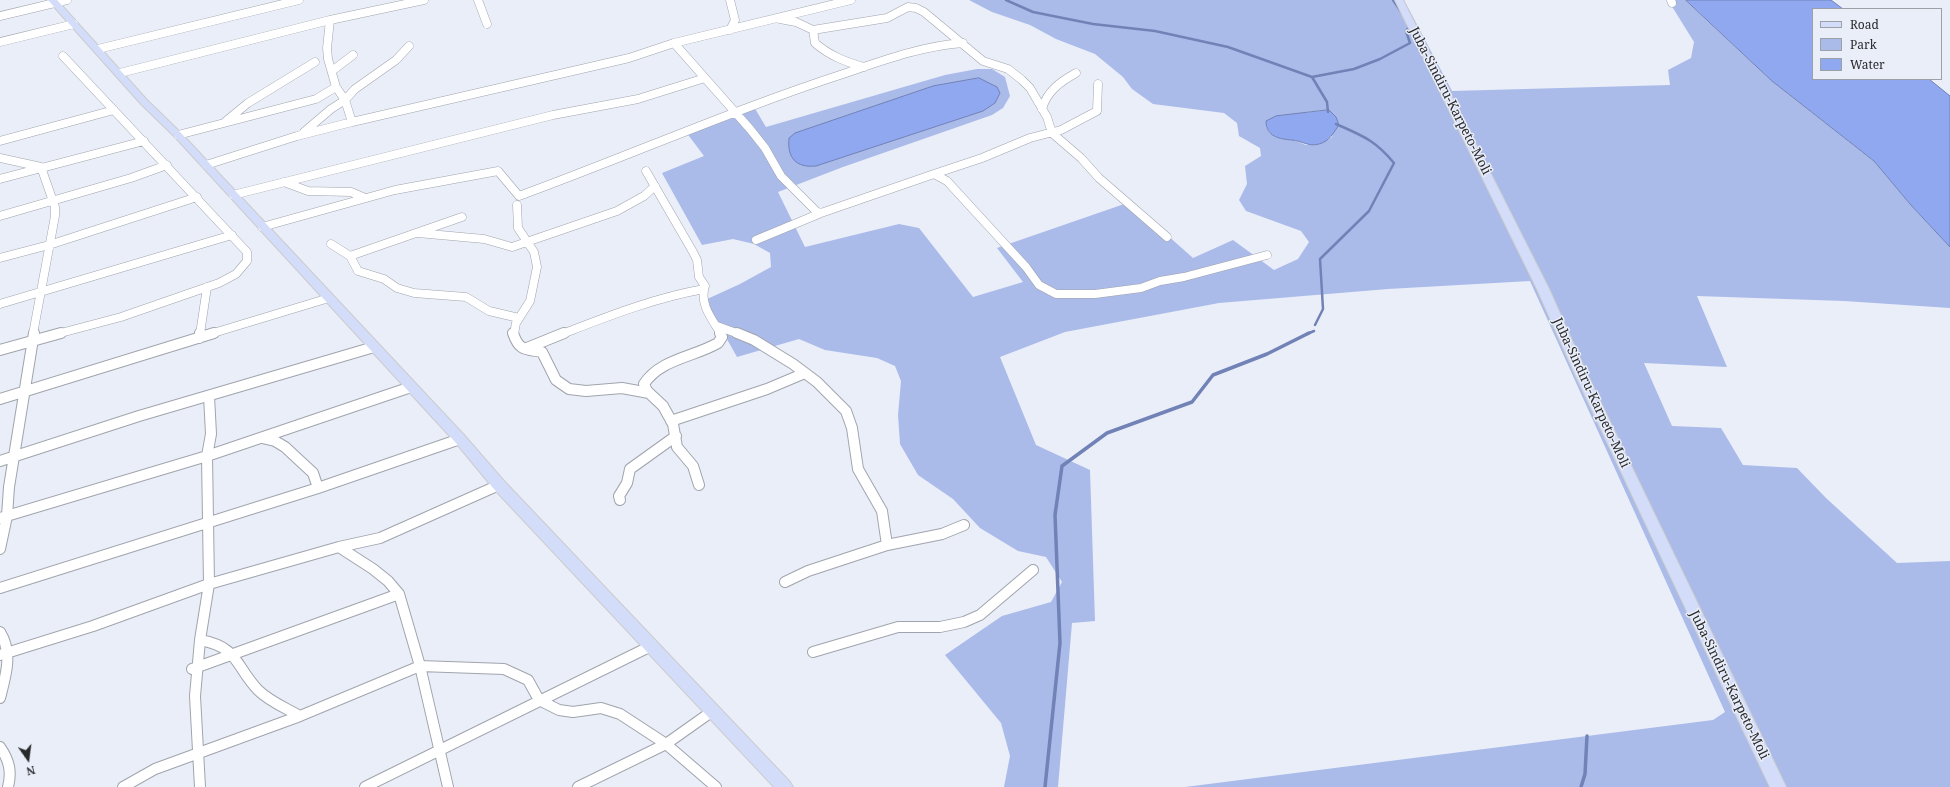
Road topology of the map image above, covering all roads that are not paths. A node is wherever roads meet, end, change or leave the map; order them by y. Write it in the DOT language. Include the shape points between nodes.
graph roads {
  1 [pos="67,0"];
  2 [pos="299,0"];
  3 [pos="424,0"];
  4 [pos="478,0"];
  5 [pos="730,0"];
  6 [pos="851,0"];
  7 [pos="1399,0"];
  8 [pos="53,2"];
  9 [pos="0,16"];
  10 [pos="776,19"];
  11 [pos="330,20"];
  12 [pos="74,24"];
  13 [pos="486,24"];
  14 [pos="730,30"];
  15 [pos="813,30"];
  16 [pos="0,42"];
  17 [pos="963,42"];
  18 [pos="674,43"];
  19 [pos="409,46"];
  20 [pos="98,49"];
  21 [pos="352,55"];
  22 [pos="63,56"];
  23 [pos="315,62"];
  24 [pos="864,67"];
  25 [pos="332,71"];
  26 [pos="120,73"];
  27 [pos="1076,73"];
  28 [pos="705,78"];
  29 [pos="362,84"];
  30 [pos="1098,84"];
  31 [pos="337,89"];
  32 [pos="345,100"];
  33 [pos="1042,109"];
  34 [pos="114,110"];
  35 [pos="734,112"];
  36 [pos="352,122"];
  37 [pos="224,123"];
  38 [pos="1052,133"];
  39 [pos="178,135"];
  40 [pos="298,136"];
  41 [pos="0,141"];
  42 [pos="144,141"];
  43 [pos="0,158"];
  44 [pos="167,165"];
  45 [pos="206,165"];
  46 [pos="41,167"];
  47 [pos="646,171"];
  48 [pos="934,174"];
  49 [pos="0,179"];
  50 [pos="284,182"];
  51 [pos="655,186"];
  52 [pos="233,195"];
  53 [pos="197,197"];
  54 [pos="365,198"];
  55 [pos="52,201"];
  56 [pos="516,205"];
  57 [pos="821,213"];
  58 [pos="0,216"];
  59 [pos="462,217"];
  60 [pos="262,227"];
  61 [pos="418,233"];
  62 [pos="232,235"];
  63 [pos="1166,236"];
  64 [pos="756,240"];
  65 [pos="527,242"];
  66 [pos="332,244"];
  67 [pos="49,245"];
  68 [pos="1267,255"];
  69 [pos="350,256"];
  70 [pos="0,258"];
  71 [pos="207,287"];
  72 [pos="704,289"];
  73 [pos="41,292"];
  74 [pos="329,298"];
  75 [pos="0,304"];
  76 [pos="519,318"];
  77 [pos="717,326"];
  78 [pos="199,338"];
  79 [pos="33,341"];
  80 [pos="374,347"];
  81 [pos="525,349"];
  82 [pos="0,350"];
  83 [pos="805,373"];
  84 [pos="648,377"];
  85 [pos="411,387"];
  86 [pos="620,388"];
  87 [pos="23,392"];
  88 [pos="649,393"];
  89 [pos="209,396"];
  90 [pos="0,399"];
  91 [pos="671,421"];
  92 [pos="676,436"];
  93 [pos="262,438"];
  94 [pos="460,439"];
  95 [pos="14,456"];
  96 [pos="207,456"];
  97 [pos="0,460"];
  98 [pos="498,485"];
  99 [pos="699,485"];
  100 [pos="318,488"];
  101 [pos="620,500"];
  102 [pos="4,517"];
  103 [pos="208,522"];
  104 [pos="964,525"];
  105 [pos="887,545"];
  106 [pos="339,547"];
  107 [pos="0,549"];
  108 [pos="1033,570"];
  109 [pos="785,582"];
  110 [pos="210,584"];
  111 [pos="0,588"];
  112 [pos="399,594"];
  113 [pos="0,632"];
  114 [pos="200,640"];
  115 [pos="651,646"];
  116 [pos="813,652"];
  117 [pos="4,654"];
  118 [pos="234,655"];
  119 [pos="420,666"];
  120 [pos="194,669"];
  121 [pos="0,698"];
  122 [pos="539,700"];
  123 [pos="714,710"];
  124 [pos="300,716"];
  125 [pos="666,744"];
  126 [pos="0,747"];
  127 [pos="440,748"];
  128 [pos="200,753"];
  129 [pos="8,787"];
  130 [pos="123,787"];
  131 [pos="200,787"];
  132 [pos="364,787"];
  133 [pos="448,787"];
  134 [pos="578,787"];
  135 [pos="716,787"];
  136 [pos="785,787"];
  137 [pos="1778,787"];
  1 -- 8 [label="street"];
  2 -- 20 [label="street"];
  3 -- 11 [label="street"];
  4 -- 13 [label="street"];
  5 -- 14 [label="street" via="735,20"];
  6 -- 10 [label="street"];
  7 -- 137 [label="main road, Juba-Sindiru-Karpeto-Moli" via="1543,289"];
  8 -- 9 [label="street"];
  8 -- 12 [label="main road"];
  10 -- 14 [label="street"];
  10 -- 15 [label="street" via="796,22"];
  11 -- 25 [label="street" via="326,48"];
  11 -- 26 [label="street"];
  12 -- 16 [label="street"];
  12 -- 20 [label="main road"];
  14 -- 18 [label="street"];
  15 -- 17 [label="street" via="892,17 905,8 912,7 924,12"];
  15 -- 24 [label="street" via="815,43 829,54"];
  17 -- 24 [label="street" via="949,43"];
  17 -- 33 [label="street" via="983,61 1008,69 1016,75 1028,86"];
  18 -- 28 [label="street"];
  18 -- 36 [label="street" via="629,58"];
  19 -- 29 [label="street" via="396,60"];
  20 -- 26 [label="main road"];
  21 -- 25 [label="street"];
  22 -- 34 [label="street"];
  23 -- 37 [label="street" via="248,103"];
  24 -- 35 [label="street"];
  25 -- 31 [label="street"];
  26 -- 39 [label="main road" via="144,102"];
  27 -- 33 [label="street" via="1050,90"];
  28 -- 35 [label="street"];
  28 -- 50 [label="street" via="638,99 553,115"];
  29 -- 31 [label="street"];
  29 -- 32 [label="street"];
  30 -- 38 [label="street" via="1097,111 1074,125"];
  31 -- 32 [label="street"];
  31 -- 37 [label="street" via="316,99"];
  32 -- 36 [label="street"];
  32 -- 40 [label="street"];
  33 -- 38 [label="street"];
  34 -- 41 [label="street"];
  34 -- 42 [label="street"];
  35 -- 54 [label="street" via="581,174 519,196 498,171"];
  35 -- 57 [label="street" via="765,148 781,176 814,210"];
  36 -- 40 [label="street"];
  37 -- 39 [label="street"];
  38 -- 48 [label="street" via="1030,138"];
  38 -- 63 [label="street"];
  39 -- 45 [label="main road"];
  40 -- 45 [label="street"];
  42 -- 44 [label="street"];
  42 -- 46 [label="street"];
  43 -- 46 [label="street"];
  44 -- 53 [label="street"];
  44 -- 55 [label="street"];
  45 -- 52 [label="main road"];
  46 -- 49 [label="street"];
  46 -- 55 [label="street"];
  47 -- 51 [label="street"];
  48 -- 57 [label="street"];
  48 -- 68 [label="street" via="944,178 1039,284 1056,294 1094,294 1141,288"];
  50 -- 52 [label="street"];
  50 -- 54 [label="street" via="308,191 351,192"];
  51 -- 65 [label="street" via="621,210"];
  51 -- 72 [label="street" via="693,252"];
  52 -- 60 [label="main road"];
  53 -- 62 [label="street"];
  53 -- 67 [label="street"];
  54 -- 60 [label="street"];
  55 -- 58 [label="street"];
  55 -- 67 [label="street" via="55,207"];
  56 -- 65 [label="street" via="518,228"];
  57 -- 64 [label="street"];
  59 -- 61 [label="street"];
  60 -- 74 [label="main road"];
  61 -- 65 [label="street" via="484,239 508,247"];
  61 -- 69 [label="street" via="384,242"];
  62 -- 71 [label="street" via="247,252 247,261 236,274"];
  62 -- 73 [label="street"];
  65 -- 76 [label="street" via="534,252 537,267 530,301"];
  66 -- 69 [label="street"];
  67 -- 70 [label="street"];
  67 -- 73 [label="street"];
  69 -- 76 [label="street" via="358,271 384,279 397,288 426,295 463,297 489,311"];
  71 -- 78 [label="street"];
  71 -- 79 [label="street" via="121,317"];
  72 -- 77 [label="street" via="703,302"];
  72 -- 81 [label="street" via="622,310 598,322"];
  73 -- 75 [label="street"];
  73 -- 79 [label="street"];
  74 -- 78 [label="street"];
  74 -- 80 [label="main road"];
  76 -- 81 [label="street" via="513,332 514,338 520,348"];
  77 -- 83 [label="street" via="754,340"];
  77 -- 84 [label="street" via="722,337 720,342 661,368"];
  78 -- 87 [label="street"];
  79 -- 82 [label="street"];
  79 -- 87 [label="street"];
  80 -- 85 [label="main road"];
  80 -- 89 [label="street"];
  81 -- 86 [label="street" via="542,352 554,377 565,387 586,391"];
  83 -- 91 [label="street" via="767,389"];
  83 -- 105 [label="street" via="846,411 852,428 858,469 882,511"];
  84 -- 86 [label="street"];
  84 -- 88 [label="street" via="644,388"];
  85 -- 93 [label="street"];
  85 -- 94 [label="main road"];
  86 -- 88 [label="street"];
  87 -- 90 [label="street"];
  87 -- 95 [label="street"];
  88 -- 91 [label="street" via="663,406"];
  89 -- 95 [label="street" via="145,413"];
  89 -- 96 [label="street" via="211,434"];
  91 -- 92 [label="street"];
  92 -- 99 [label="street" via="677,446 693,466"];
  92 -- 101 [label="street" via="630,469"];
  93 -- 96 [label="street"];
  93 -- 100 [label="street" via="279,442 313,471"];
  94 -- 98 [label="main road"];
  94 -- 100 [label="street"];
  95 -- 97 [label="street"];
  95 -- 102 [label="street"];
  96 -- 102 [label="street"];
  96 -- 103 [label="street"];
  98 -- 106 [label="street" via="380,538"];
  98 -- 115 [label="main road"];
  100 -- 103 [label="street"];
  102 -- 107 [label="street"];
  103 -- 110 [label="street"];
  103 -- 111 [label="street"];
  104 -- 105 [label="street" via="942,534"];
  105 -- 109 [label="street" via="808,571"];
  106 -- 110 [label="street"];
  106 -- 112 [label="street" via="373,569"];
  108 -- 116 [label="street" via="980,615 964,622 940,627 898,628"];
  110 -- 114 [label="street"];
  110 -- 117 [label="street" via="93,626"];
  112 -- 118 [label="street"];
  112 -- 119 [label="street"];
  113 -- 117 [label="street" via="6,640"];
  114 -- 118 [label="street" via="219,644"];
  114 -- 120 [label="street"];
  115 -- 122 [label="street"];
  115 -- 123 [label="main road"];
  117 -- 121 [label="street" via="7,674"];
  118 -- 120 [label="street"];
  118 -- 124 [label="street" via="246,676 269,700"];
  119 -- 122 [label="street" via="504,669 528,680"];
  119 -- 124 [label="street"];
  119 -- 127 [label="street"];
  120 -- 128 [label="street"];
  122 -- 125 [label="street" via="559,710 573,712 601,708 620,714"];
  122 -- 127 [label="street"];
  123 -- 125 [label="street"];
  123 -- 136 [label="main road"];
  124 -- 128 [label="street"];
  125 -- 134 [label="street"];
  125 -- 135 [label="street"];
  126 -- 129 [label="street" via="10,764 11,776"];
  127 -- 132 [label="street"];
  127 -- 133 [label="street"];
  128 -- 130 [label="street" via="156,769"];
  128 -- 131 [label="street"];
}
